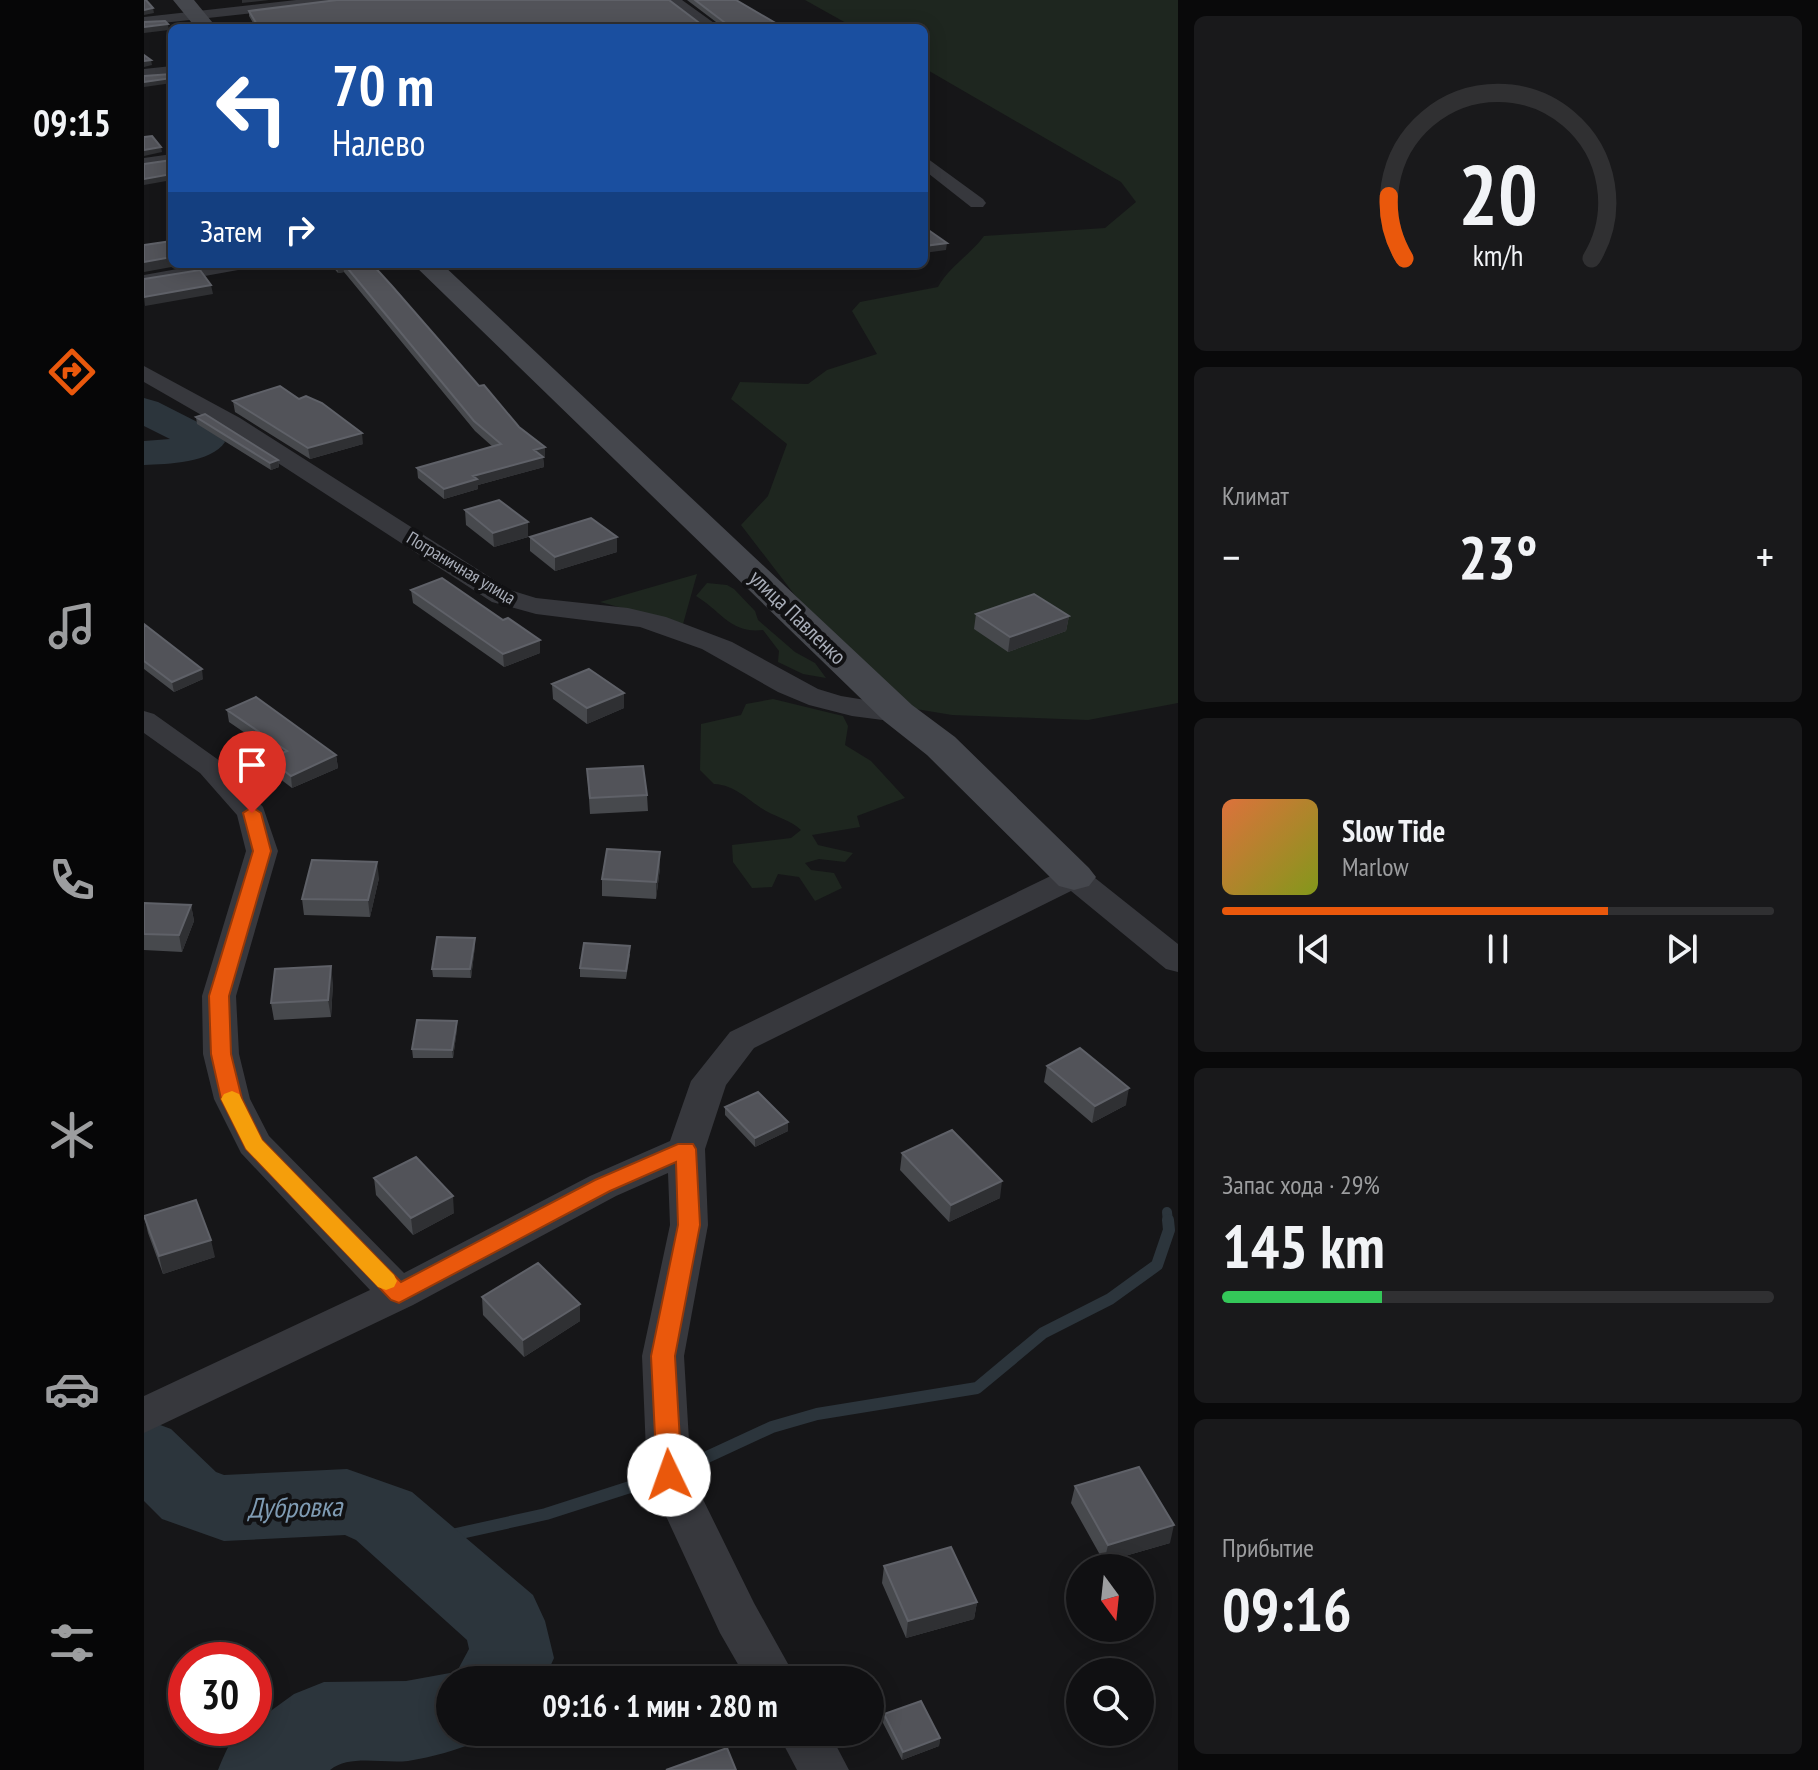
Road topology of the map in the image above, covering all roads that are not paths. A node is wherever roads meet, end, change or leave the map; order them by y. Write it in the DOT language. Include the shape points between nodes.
graph roads {
  1 [pos="335,0"];
  2 [pos="673,0"];
  3 [pos="195,14"];
  4 [pos="144,21"];
  5 [pos="708,24"];
  6 [pos="168,71"];
  7 [pos="144,74"];
  8 [pos="168,160"];
  9 [pos="144,163"];
  10 [pos="928,164"];
  11 [pos="977,203"];
  12 [pos="216,268"];
  13 [pos="430,268"];
  14 [pos="144,281"];
  15 [pos="144,373"];
  16 [pos="898,713"];
  17 [pos="144,720"];
  18 [pos="1074,877"];
  19 [pos="1178,961"];
  20 [pos="686,1149"];
  21 [pos="399,1294"];
  22 [pos="144,1415"];
  23 [pos="765,1666"];
  24 [pos="810,1746"];
  25 [pos="824,1770"];
  1 -- 3 [label="street"];
  2 -- 5 [label="street"];
  3 -- 4 [label="street"];
  6 -- 7 [label="street"];
  8 -- 9 [label="street"];
  10 -- 11 [label="street"];
  12 -- 14 [label="street"];
  13 -- 16 [label="street, улица Павленко"];
  15 -- 16 [label="street, Пограничная улица" via="232,423 501,596 521,605 599,610 646,620 731,652 807,695"];
  16 -- 18 [label="street, улица Павленко" via="941,746"];
  17 -- 21 [label="street" via="210,767 252,813 262,851 219,996 221,1054 232,1099 254,1144"];
  18 -- 19 [label="street, улица Павленко"];
  18 -- 20 [label="street" via="742,1040 709,1081"];
  20 -- 21 [label="street" via="603,1186"];
  20 -- 23 [label="street" via="689,1225 663,1356 669,1475"];
  21 -- 22 [label="street"];
  24 -- 25 [label="street"];
}
